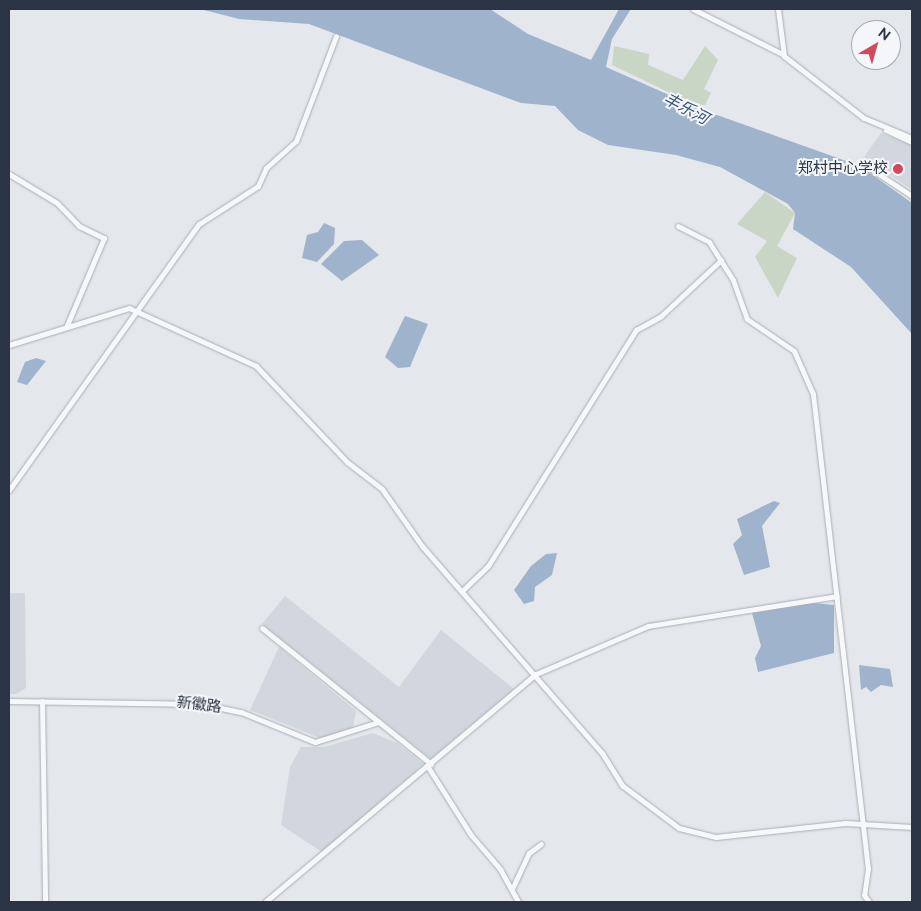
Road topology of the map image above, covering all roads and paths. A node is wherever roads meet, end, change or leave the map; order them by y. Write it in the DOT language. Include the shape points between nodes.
graph roads {
  1 [pos="693,9"];
  2 [pos="778,9"];
  3 [pos="336,36"];
  4 [pos="782,54"];
  5 [pos="881,127"];
  6 [pos="912,138"];
  7 [pos="912,142"];
  8 [pos="862,163"];
  9 [pos="9,174"];
  10 [pos="912,196"];
  11 [pos="678,226"];
  12 [pos="721,260"];
  13 [pos="137,311"];
  14 [pos="67,325"];
  15 [pos="9,345"];
  16 [pos="9,490"];
  17 [pos="463,590"];
  18 [pos="837,596"];
  19 [pos="262,628"];
  20 [pos="536,674"];
  21 [pos="9,701"];
  22 [pos="42,701"];
  23 [pos="379,722"];
  24 [pos="430,766"];
  25 [pos="862,823"];
  26 [pos="912,827"];
  27 [pos="541,844"];
  28 [pos="512,889"];
  29 [pos="45,902"];
  30 [pos="265,902"];
  31 [pos="518,902"];
  32 [pos="869,902"];
  1 -- 4 [label="street"];
  2 -- 4 [label="street"];
  3 -- 13 [label="street" via="296,142 267,166 258,186 203,219"];
  4 -- 5 [label="street"];
  5 -- 6 [label="street"];
  5 -- 7 [label="street"];
  8 -- 10 [label="street"];
  9 -- 14 [label="street" via="57,203 79,226 104,238"];
  11 -- 12 [label="street" via="704,237"];
  12 -- 17 [label="street" via="661,316 636,330 488,566"];
  12 -- 18 [label="street" via="747,319 790,348 810,384"];
  13 -- 14 [label="street" via="116,309"];
  13 -- 16 [label="street"];
  13 -- 17 [label="street" via="260,370 347,462 382,490 422,546"];
  14 -- 15 [label="street"];
  17 -- 20 [label="street"];
  18 -- 20 [label="street" via="648,626"];
  18 -- 25 [label="street"];
  19 -- 23 [label="street"];
  20 -- 24 [label="street"];
  20 -- 25 [label="street" via="627,790 684,831 722,837"];
  21 -- 22 [label="street, 新徽路"];
  22 -- 23 [label="street, 新徽路" via="202,704 241,712 315,742"];
  22 -- 29 [label="street"];
  23 -- 24 [label="street"];
  24 -- 28 [label="street" via="471,835"];
  24 -- 30 [label="street"];
  25 -- 26 [label="street"];
  25 -- 32 [label="street" via="868,868 864,895"];
  27 -- 28 [label="street" via="529,853"];
  28 -- 31 [label="street"];
}
